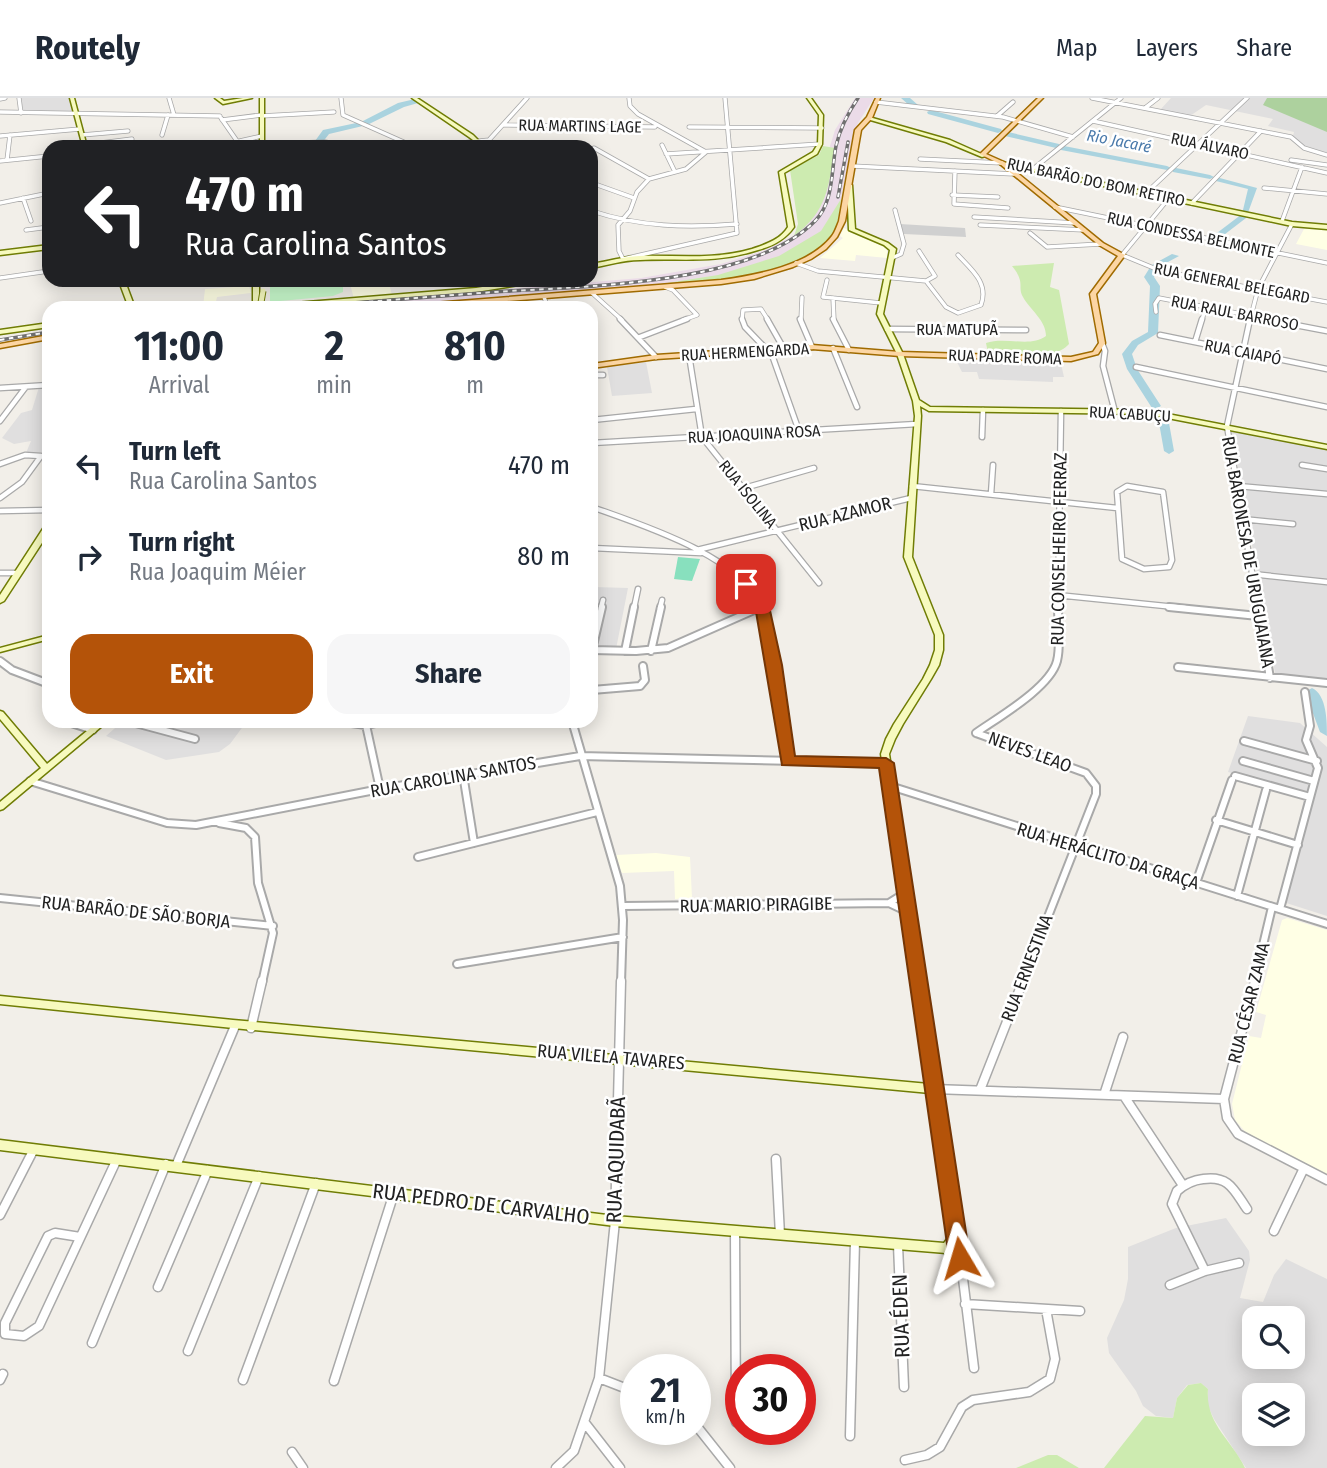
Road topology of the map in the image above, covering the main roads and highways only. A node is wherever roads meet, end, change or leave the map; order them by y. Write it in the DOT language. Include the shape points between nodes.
graph roads {
  1 [pos="1041,98"];
  2 [pos="877,100"];
  3 [pos="1002,163"];
  4 [pos="517,301"];
  5 [pos="42,340"];
  6 [pos="1102,343"];
  7 [pos="0,346"];
  8 [pos="900,354"];
  9 [pos="598,365"];
  1 -- 3 [label="main road, RUA BARÃO DO BOM RETIRO" via="985,150 984,156"];
  2 -- 4 [label="main road" via="858,130 836,233 798,264 735,280"];
  3 -- 6 [label="main road, RUA GENERAL BELEGARD" via="1101,244 1122,255 1093,294"];
  5 -- 7 [label="main road"];
  6 -- 8 [label="main road, RUA PADRE ROMA" via="1093,355 1071,359"];
  8 -- 9 [label="main road, RUA HERMENGARDA" via="812,347"];
}
